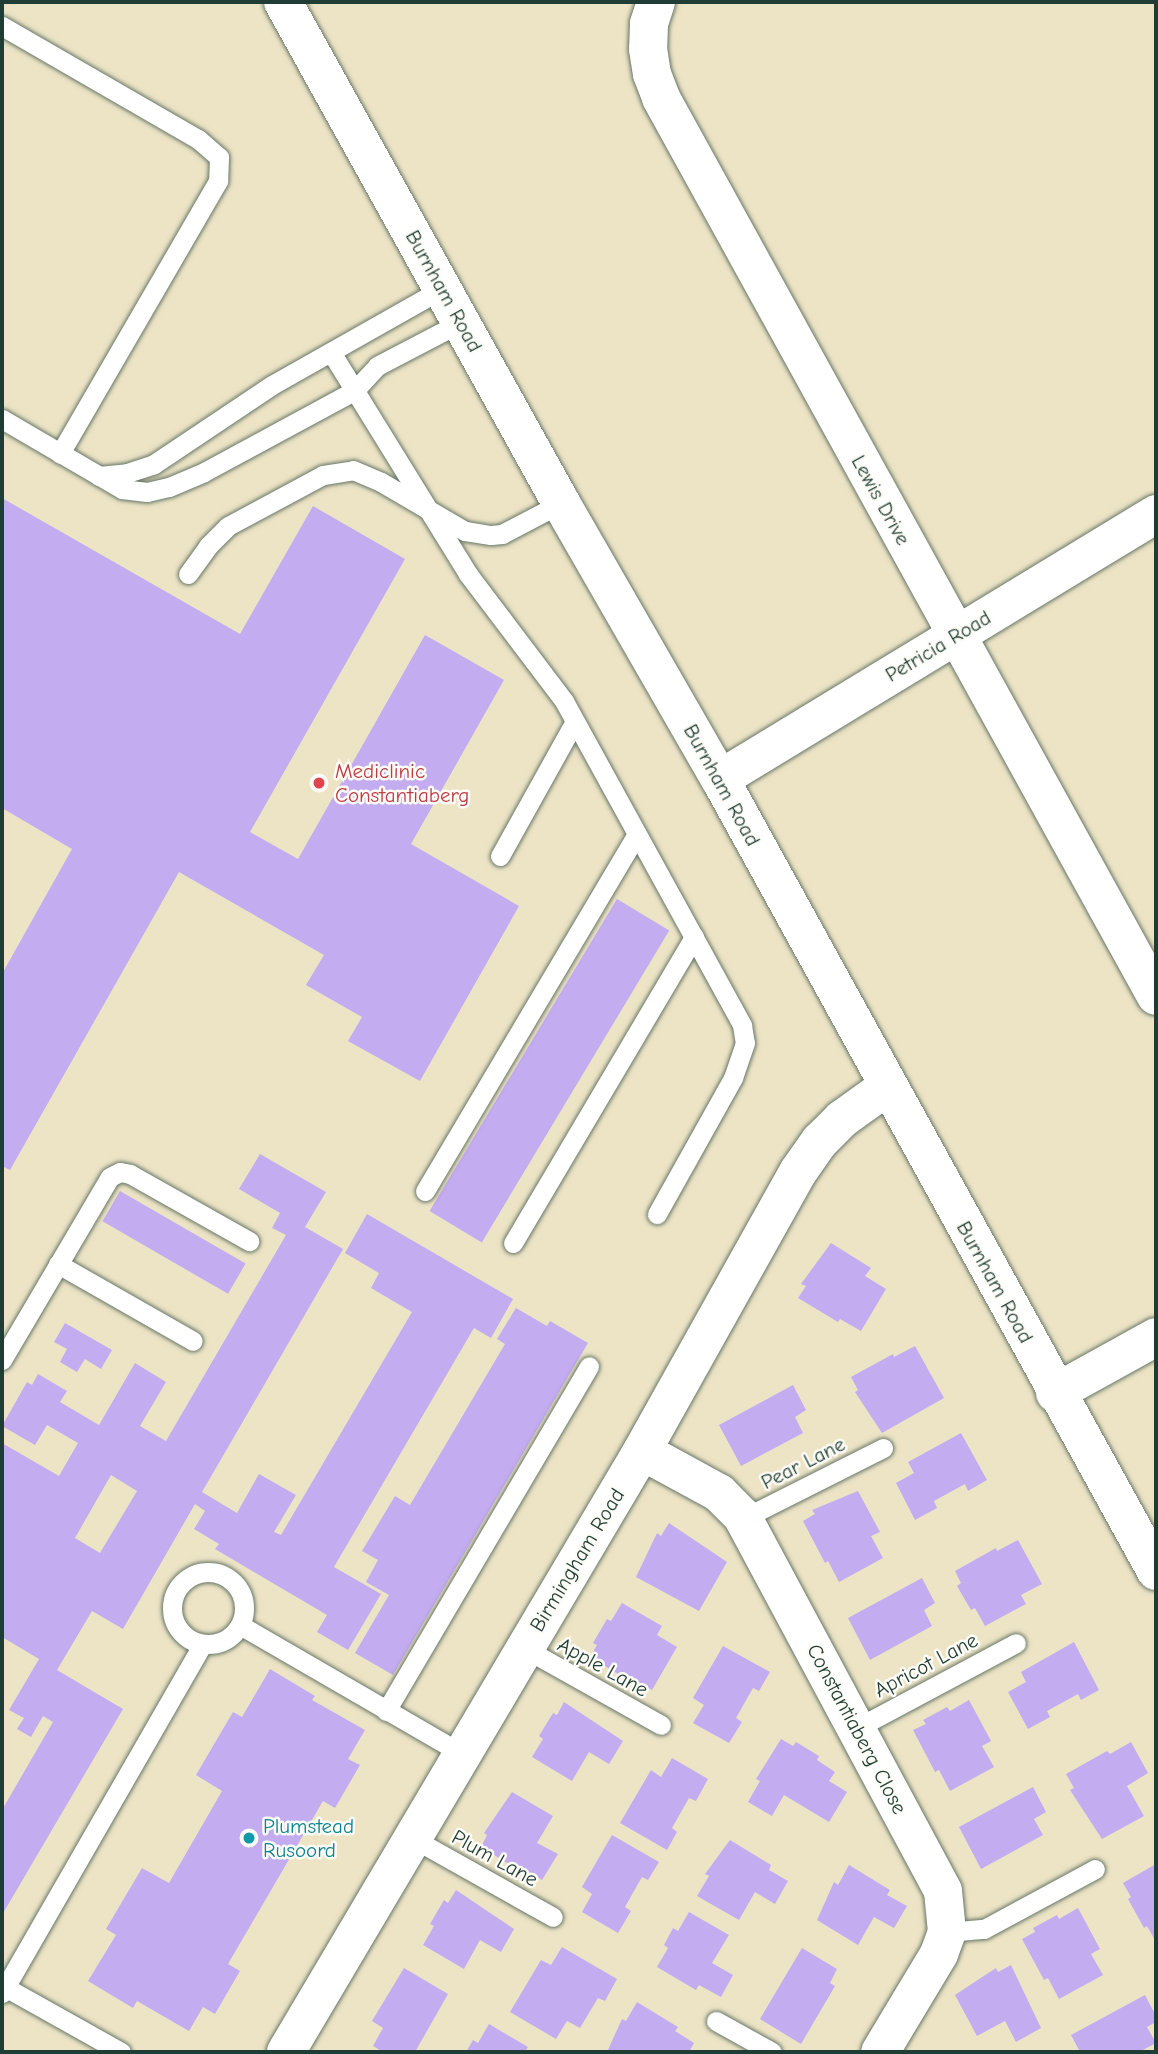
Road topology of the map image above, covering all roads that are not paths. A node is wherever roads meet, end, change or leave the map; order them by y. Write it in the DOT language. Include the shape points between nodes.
graph roads {
  1 [pos="283,2"];
  2 [pos="656,2"];
  3 [pos="2,26"];
  4 [pos="442,289"];
  5 [pos="461,322"];
  6 [pos="331,352"];
  7 [pos="354,391"];
  8 [pos="2,419"];
  9 [pos="60,454"];
  10 [pos="97,476"];
  11 [pos="561,503"];
  12 [pos="430,512"];
  13 [pos="1156,514"];
  14 [pos="188,574"];
  15 [pos="955,636"];
  16 [pos="575,721"];
  17 [pos="720,779"];
  18 [pos="637,834"];
  19 [pos="499,856"];
  20 [pos="694,937"];
  21 [pos="1154,989"];
  22 [pos="888,1086"];
  23 [pos="425,1191"];
  24 [pos="657,1214"];
  25 [pos="249,1241"];
  26 [pos="513,1243"];
  27 [pos="58,1264"];
  28 [pos="1156,1337"];
  29 [pos="192,1341"];
  30 [pos="2,1360"];
  31 [pos="590,1366"];
  32 [pos="1055,1393"];
  33 [pos="883,1448"];
  34 [pos="642,1451"];
  35 [pos="742,1516"];
  36 [pos="1156,1572"];
  37 [pos="240,1625"];
  38 [pos="1016,1643"];
  39 [pos="202,1645"];
  40 [pos="524,1648"];
  41 [pos="386,1711"];
  42 [pos="661,1725"];
  43 [pos="857,1728"];
  44 [pos="464,1755"];
  45 [pos="414,1839"];
  46 [pos="1095,1869"];
  47 [pos="553,1917"];
  48 [pos="947,1932"];
  49 [pos="4,1990"];
  50 [pos="716,2021"];
  51 [pos="121,2052"];
  52 [pos="286,2052"];
  53 [pos="772,2052"];
  54 [pos="880,2052"];
  1 -- 4 [label="street, Burnham Road"];
  2 -- 15 [label="street, Lewis Drive" via="648,49 661,98"];
  3 -- 9 [label="lane" via="198,139 219,156 218,181"];
  4 -- 5 [label="street, Burnham Road"];
  4 -- 6 [label="lane"];
  5 -- 7 [label="lane" via="377,366"];
  5 -- 11 [label="street, Burnham Road"];
  6 -- 7 [label="lane"];
  6 -- 10 [label="lane" via="272,385 154,464"];
  7 -- 10 [label="lane" via="169,487 148,492 122,489"];
  7 -- 12 [label="lane"];
  8 -- 9 [label="lane"];
  9 -- 10 [label="lane"];
  11 -- 12 [label="lane" via="502,534 491,535 465,531"];
  11 -- 17 [label="street, Burnham Road"];
  12 -- 14 [label="lane" via="353,470 323,475 228,526"];
  12 -- 16 [label="lane" via="485,598 547,675"];
  13 -- 15 [label="street, Petricia Road"];
  15 -- 17 [label="street, Petricia Road"];
  15 -- 21 [label="street, Lewis Drive"];
  16 -- 18 [label="lane"];
  16 -- 19 [label="lane"];
  17 -- 22 [label="street, Burnham Road"];
  18 -- 20 [label="lane"];
  18 -- 23 [label="lane"];
  20 -- 24 [label="lane" via="742,1025 745,1043 733,1078"];
  20 -- 26 [label="lane"];
  22 -- 32 [label="street, Burnham Road"];
  22 -- 34 [label="street, Birmingham Road" via="842,1119 798,1172"];
  25 -- 27 [label="lane" via="145,1181 120,1172 110,1177"];
  27 -- 29 [label="lane"];
  27 -- 30 [label="lane"];
  28 -- 32 [label="street"];
  31 -- 41 [label="lane"];
  32 -- 36 [label="street, Burnham Road"];
  33 -- 35 [label="lane, Pear Lane"];
  34 -- 35 [label="street, Constantiaberg Close" via="719,1493"];
  34 -- 40 [label="street, Birmingham Road"];
  35 -- 43 [label="street, Constantiaberg Close"];
  37 -- 39 [label="lane" via="230,1638"];
  37 -- 39 [label="lane" via="243,1597 230,1579 208,1571 187,1578 173,1597 173,1619 186,1638"];
  37 -- 41 [label="lane"];
  38 -- 43 [label="lane, Apricot Lane"];
  39 -- 49 [label="lane"];
  40 -- 42 [label="lane, Apple Lane"];
  40 -- 44 [label="street, Birmingham Road"];
  41 -- 44 [label="lane"];
  43 -- 48 [label="street, Constantiaberg Close" via="943,1891"];
  44 -- 45 [label="street, Birmingham Road"];
  45 -- 47 [label="lane, Plum Lane"];
  45 -- 52 [label="street, Birmingham Road"];
  46 -- 48 [label="lane" via="984,1929"];
  48 -- 54 [label="street"];
  49 -- 51 [label="lane"];
  50 -- 53 [label="lane"];
}
